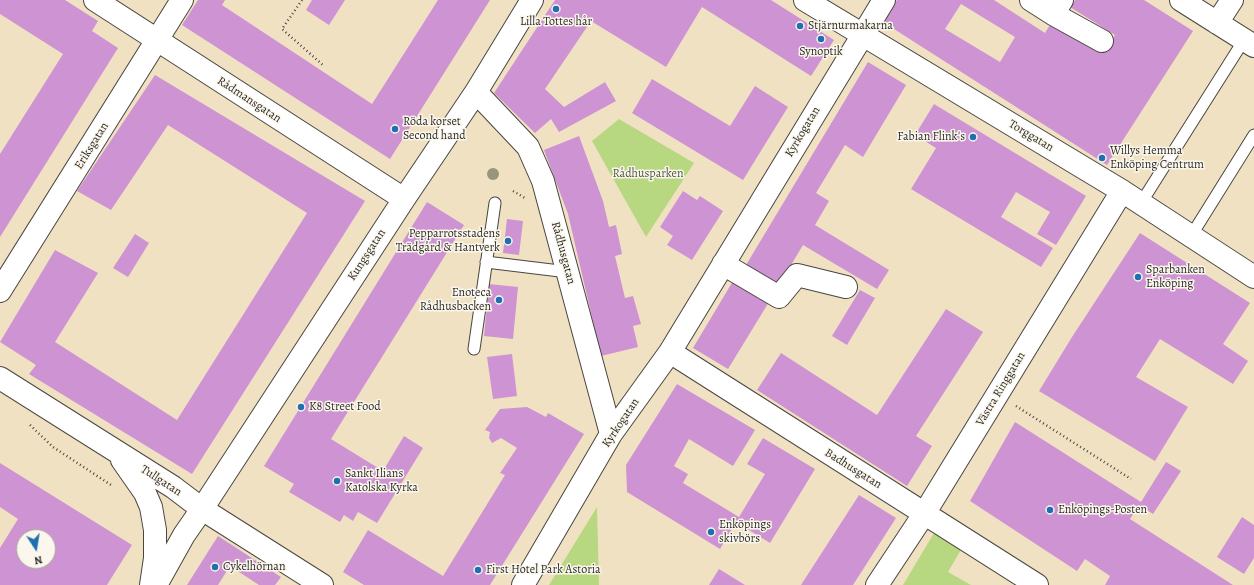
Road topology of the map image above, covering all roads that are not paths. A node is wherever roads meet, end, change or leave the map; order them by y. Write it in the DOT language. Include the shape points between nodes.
graph roads {
  1 [pos="95,0"];
  2 [pos="182,0"];
  3 [pos="532,0"];
  4 [pos="805,0"];
  5 [pos="884,0"];
  6 [pos="1031,0"];
  7 [pos="1181,0"];
  8 [pos="1232,0"];
  9 [pos="1057,7"];
  10 [pos="825,8"];
  11 [pos="1217,23"];
  12 [pos="862,35"];
  13 [pos="157,41"];
  14 [pos="1102,41"];
  15 [pos="1249,43"];
  16 [pos="476,92"];
  17 [pos="1254,135"];
  18 [pos="1122,191"];
  19 [pos="404,199"];
  20 [pos="495,203"];
  21 [pos="1141,203"];
  22 [pos="1191,236"];
  23 [pos="486,262"];
  24 [pos="724,264"];
  25 [pos="568,272"];
  26 [pos="1254,277"];
  27 [pos="846,287"];
  28 [pos="0,291"];
  29 [pos="474,349"];
  30 [pos="670,352"];
  31 [pos="0,378"];
  32 [pos="612,434"];
  33 [pos="117,453"];
  34 [pos="202,509"];
  35 [pos="924,514"];
  36 [pos="151,585"];
  37 [pos="156,585"];
  38 [pos="322,585"];
  39 [pos="523,585"];
  40 [pos="878,585"];
  41 [pos="1037,585"];
  1 -- 13 [label="street, Rådmansgatan"];
  2 -- 13 [label="street, Eriksgatan"];
  3 -- 16 [label="street, Kungsgatan"];
  4 -- 10 [label="street, Torggatan"];
  5 -- 12 [label="street, Kyrkogatan"];
  6 -- 9 [label="street"];
  7 -- 11 [label="street"];
  8 -- 11 [label="street"];
  9 -- 14 [label="street"];
  10 -- 12 [label="street, Torggatan"];
  11 -- 15 [label="street"];
  12 -- 18 [label="street, Torggatan"];
  12 -- 24 [label="street, Kyrkogatan"];
  13 -- 19 [label="street, Rådmansgatan"];
  13 -- 28 [label="street, Eriksgatan"];
  15 -- 21 [label="lane"];
  16 -- 19 [label="street, Kungsgatan"];
  16 -- 25 [label="street, Rådhusgatan" via="528,147 543,181"];
  17 -- 22 [label="lane"];
  18 -- 21 [label="street, Torggatan"];
  18 -- 35 [label="street, Västra Ringgatan"];
  19 -- 34 [label="street, Kungsgatan"];
  20 -- 23 [label="lane"];
  21 -- 22 [label="street, Torggatan"];
  22 -- 26 [label="street, Torggatan"];
  23 -- 25 [label="lane"];
  23 -- 29 [label="lane"];
  24 -- 27 [label="street" via="779,297 797,275"];
  24 -- 30 [label="street, Kyrkogatan"];
  25 -- 32 [label="street, Rådhusgatan"];
  30 -- 32 [label="street, Kyrkogatan"];
  30 -- 35 [label="street, Badhusgatan"];
  31 -- 33 [label="street, Tullgatan"];
  32 -- 39 [label="street, Kyrkogatan"];
  33 -- 34 [label="street, Tullgatan" via="173,487"];
  33 -- 36 [label="street" via="145,493 151,507 156,558"];
  34 -- 37 [label="street, Kungsgatan"];
  34 -- 38 [label="street, Tullgatan"];
  35 -- 40 [label="street, Västra Ringgatan"];
  35 -- 41 [label="street, Badhusgatan"];
}
